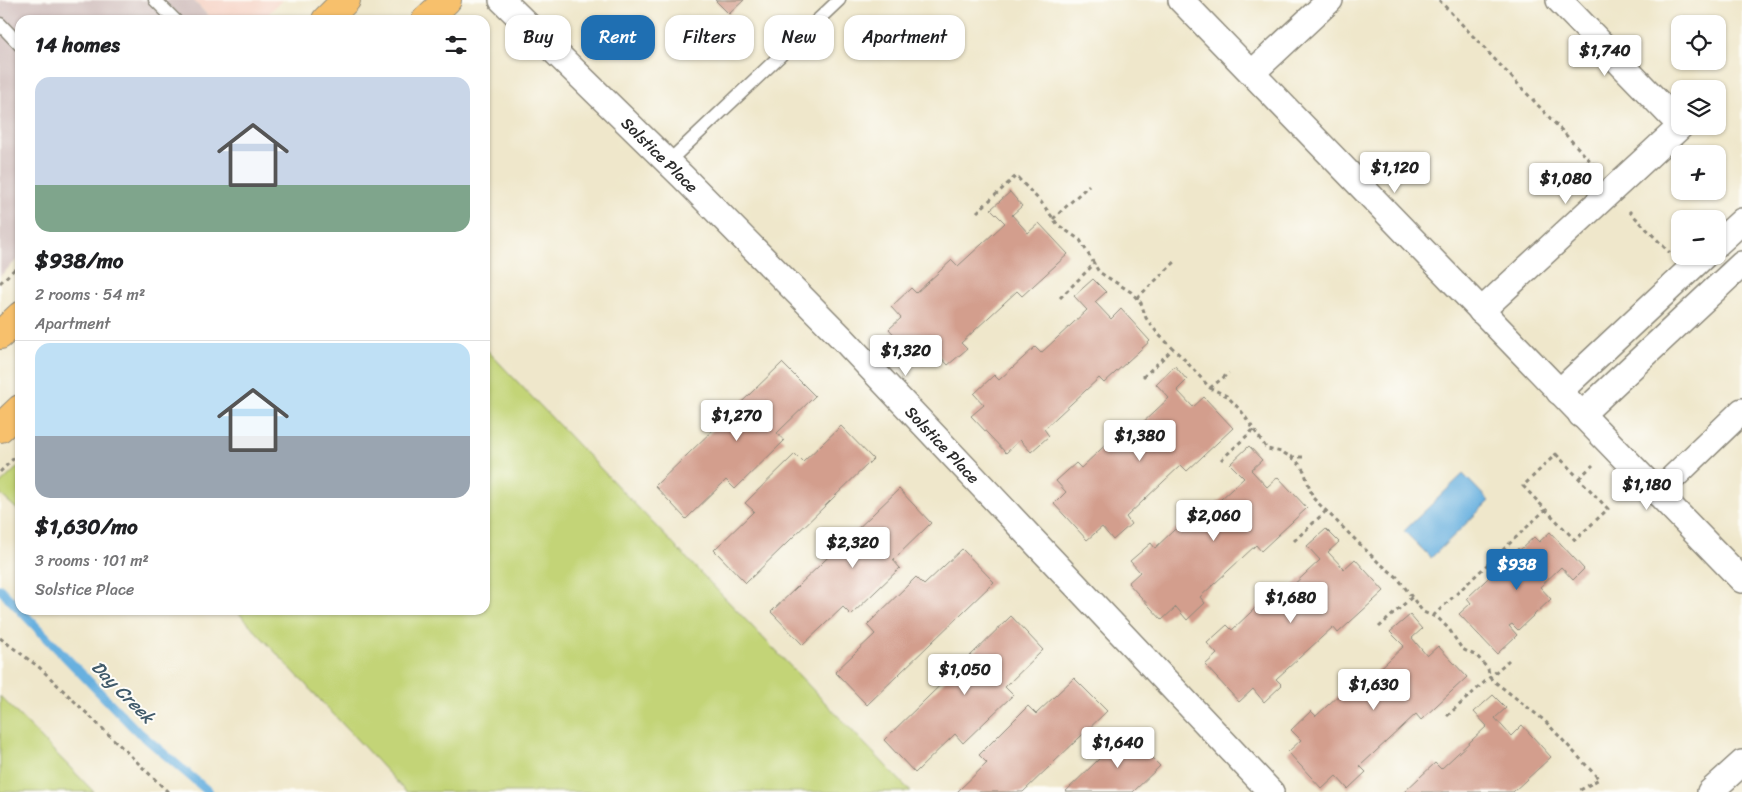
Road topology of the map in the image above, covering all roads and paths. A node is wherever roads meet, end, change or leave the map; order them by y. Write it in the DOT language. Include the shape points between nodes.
graph roads {
  1 [pos="155,0"];
  2 [pos="346,0"];
  3 [pos="447,0"];
  4 [pos="502,0"];
  5 [pos="838,0"];
  6 [pos="1181,0"];
  7 [pos="1330,0"];
  8 [pos="1439,0"];
  9 [pos="1559,0"];
  10 [pos="170,15"];
  11 [pos="331,15"];
  12 [pos="431,15"];
  13 [pos="0,24"];
  14 [pos="15,40"];
  15 [pos="1252,73"];
  16 [pos="1671,117"];
  17 [pos="1671,134"];
  18 [pos="668,162"];
  19 [pos="1089,185"];
  20 [pos="1612,189"];
  21 [pos="977,212"];
  22 [pos="1053,219"];
  23 [pos="1742,221"];
  24 [pos="1726,236"];
  25 [pos="1671,254"];
  26 [pos="1176,261"];
  27 [pos="1095,263"];
  28 [pos="1742,264"];
  29 [pos="1694,265"];
  30 [pos="15,269"];
  31 [pos="0,283"];
  32 [pos="1060,298"];
  33 [pos="1137,298"];
  34 [pos="1481,311"];
  35 [pos="15,321"];
  36 [pos="0,335"];
  37 [pos="1173,349"];
  38 [pos="1229,373"];
  39 [pos="1143,377"];
  40 [pos="1210,388"];
  41 [pos="1559,392"];
  42 [pos="1742,411"];
  43 [pos="15,414"];
  44 [pos="1581,415"];
  45 [pos="0,428"];
  46 [pos="1253,430"];
  47 [pos="15,457"];
  48 [pos="1290,457"];
  49 [pos="1306,458"];
  50 [pos="1221,460"];
  51 [pos="0,472"];
  52 [pos="1657,493"];
  53 [pos="1545,510"];
  54 [pos="1326,511"];
  55 [pos="1294,541"];
  56 [pos="1742,580"];
  57 [pos="1412,597"];
  58 [pos="1433,616"];
  59 [pos="1379,627"];
  60 [pos="0,638"];
  61 [pos="1508,660"];
  62 [pos="1490,678"];
  63 [pos="1447,716"];
  64 [pos="1742,763"];
  65 [pos="168,792"];
  66 [pos="1270,792"];
  67 [pos="1577,792"];
  68 [pos="1710,792"];
  1 -- 10 [label="lane"];
  2 -- 11 [label="main road"];
  3 -- 12 [label="main road"];
  4 -- 18 [label="street, Solstice Place"];
  5 -- 18 [label="lane"];
  6 -- 15 [label="street"];
  7 -- 15 [label="street"];
  8 -- 20 [label="path"];
  9 -- 16 [label="street"];
  13 -- 14 [label="lane"];
  15 -- 34 [label="street"];
  17 -- 20 [label="street"];
  18 -- 66 [label="street, Solstice Place" via="842,339"];
  19 -- 22 [label="path"];
  20 -- 25 [label="path"];
  20 -- 34 [label="street"];
  21 -- 22 [label="path" via="1016,176 1042,202"];
  22 -- 27 [label="path" via="1080,240"];
  23 -- 24 [label="street"];
  26 -- 33 [label="path"];
  27 -- 32 [label="path"];
  27 -- 33 [label="path" via="1099,272"];
  28 -- 44 [label="street"];
  29 -- 41 [label="street"];
  30 -- 31 [label="path"];
  33 -- 37 [label="path" via="1146,318"];
  34 -- 41 [label="street"];
  35 -- 36 [label="main road"];
  37 -- 39 [label="path"];
  37 -- 40 [label="path"];
  38 -- 40 [label="path"];
  40 -- 46 [label="path" via="1226,396 1242,412"];
  41 -- 44 [label="street"];
  42 -- 52 [label="street"];
  43 -- 45 [label="main road"];
  44 -- 52 [label="street"];
  46 -- 48 [label="path" via="1267,449"];
  46 -- 50 [label="path"];
  47 -- 51 [label="path"];
  48 -- 49 [label="path"];
  48 -- 54 [label="path" via="1304,471 1313,498"];
  52 -- 56 [label="street"];
  53 -- 53 [label="path" via="1523,486 1556,454 1608,509 1576,540"];
  53 -- 58 [label="path"];
  54 -- 55 [label="path"];
  54 -- 57 [label="path" via="1397,576"];
  57 -- 58 [label="path" via="1423,612"];
  57 -- 59 [label="path"];
  58 -- 62 [label="path" via="1449,628 1462,649 1477,656 1488,669"];
  60 -- 65 [label="path" via="40,668"];
  61 -- 62 [label="path"];
  62 -- 63 [label="path"];
  62 -- 67 [label="path" via="1545,721 1599,779"];
  64 -- 68 [label="street"];
}
